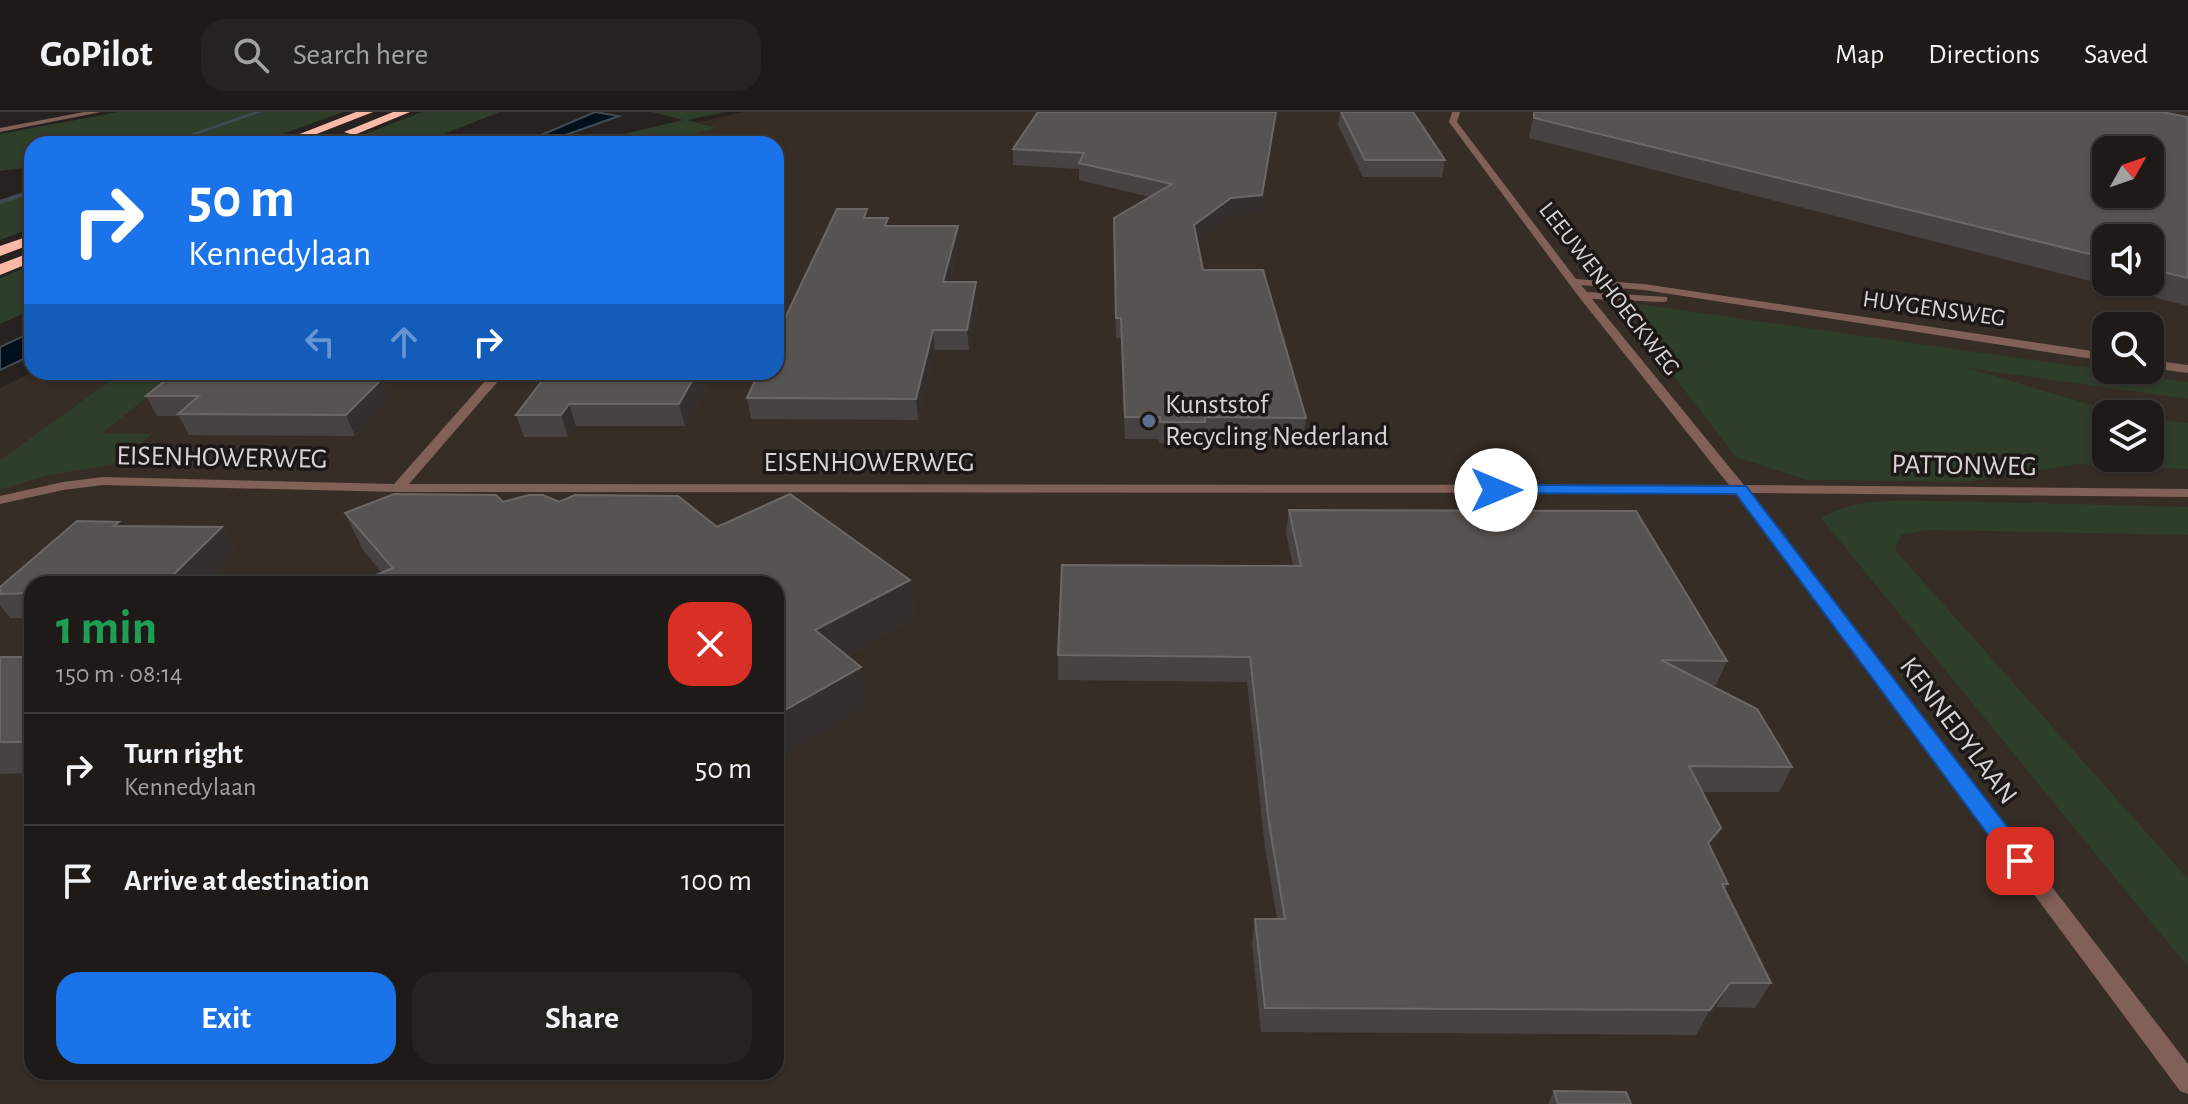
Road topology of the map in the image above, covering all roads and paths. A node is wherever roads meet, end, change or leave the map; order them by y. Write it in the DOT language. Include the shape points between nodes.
graph roads {
  1 [pos="97,112"];
  2 [pos="367,112"];
  3 [pos="404,112"];
  4 [pos="1441,112"];
  5 [pos="1456,113"];
  6 [pos="0,130"];
  7 [pos="302,136"];
  8 [pos="340,136"];
  9 [pos="24,242"];
  10 [pos="0,251"];
  11 [pos="24,260"];
  12 [pos="0,270"];
  13 [pos="1573,282"];
  14 [pos="1583,295"];
  15 [pos="1756,305"];
  16 [pos="2092,355"];
  17 [pos="2164,366"];
  18 [pos="2188,369"];
  19 [pos="493,380"];
  20 [pos="398,488"];
  21 [pos="1740,489"];
  22 [pos="2188,493"];
  23 [pos="0,500"];
  24 [pos="2188,1083"];
  1 -- 6 [label="street"];
  2 -- 7 [label="highway"];
  3 -- 8 [label="highway"];
  4 -- 5 [label="street"];
  5 -- 13 [label="street, LEEUWENHOECKWEG" via="1453,122"];
  9 -- 10 [label="highway"];
  11 -- 12 [label="highway"];
  13 -- 14 [label="street, LEEUWENHOECKWEG"];
  13 -- 15 [label="street, HUYGENSWEG" via="1619,283"];
  14 -- 15 [label="street, HUYGENSWEG"];
  14 -- 21 [label="street, LEEUWENHOECKWEG"];
  15 -- 16 [label="street, HUYGENSWEG"];
  17 -- 18 [label="street"];
  19 -- 20 [label="street"];
  20 -- 21 [label="street, EISENHOWERWEG"];
  20 -- 23 [label="street, EISENHOWERWEG" via="103,481"];
  21 -- 22 [label="street, PATTONWEG"];
  21 -- 24 [label="street, KENNEDYLAAN"];
}
